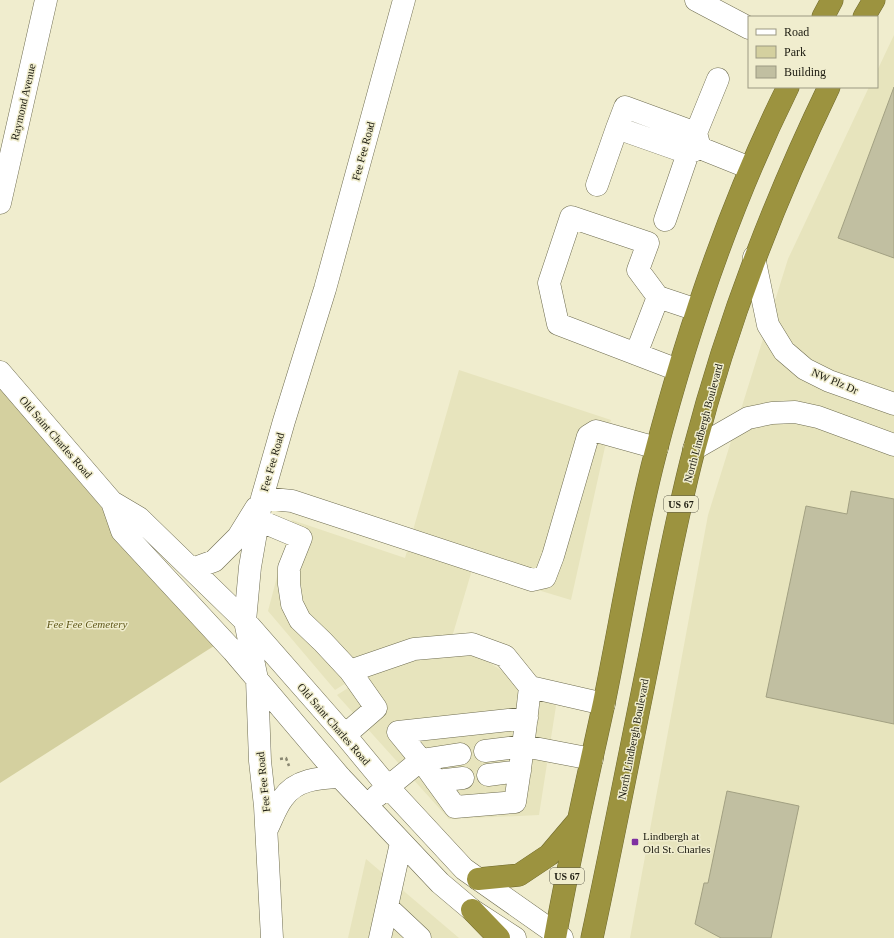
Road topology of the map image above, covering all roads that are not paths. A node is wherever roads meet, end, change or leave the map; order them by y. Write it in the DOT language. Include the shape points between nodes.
graph roads {
  1 [pos="46,0"];
  2 [pos="404,0"];
  3 [pos="696,0"];
  4 [pos="832,0"];
  5 [pos="874,0"];
  6 [pos="824,16"];
  7 [pos="865,16"];
  8 [pos="748,27"];
  9 [pos="718,79"];
  10 [pos="787,88"];
  11 [pos="828,88"];
  12 [pos="695,145"];
  13 [pos="750,168"];
  14 [pos="597,185"];
  15 [pos="0,203"];
  16 [pos="665,220"];
  17 [pos="754,256"];
  18 [pos="658,297"];
  19 [pos="697,310"];
  20 [pos="636,354"];
  21 [pos="678,370"];
  22 [pos="0,372"];
  23 [pos="894,404"];
  24 [pos="894,445"];
  25 [pos="657,448"];
  26 [pos="694,449"];
  27 [pos="262,498"];
  28 [pos="112,502"];
  29 [pos="258,520"];
  30 [pos="192,569"];
  31 [pos="245,621"];
  32 [pos="350,671"];
  33 [pos="257,679"];
  34 [pos="530,686"];
  35 [pos="604,704"];
  36 [pos="376,708"];
  37 [pos="527,718"];
  38 [pos="398,732"];
  39 [pos="345,735"];
  40 [pos="524,746"];
  41 [pos="484,751"];
  42 [pos="460,754"];
  43 [pos="592,759"];
  44 [pos="420,760"];
  45 [pos="520,771"];
  46 [pos="488,775"];
  47 [pos="340,777"];
  48 [pos="463,778"];
  49 [pos="436,781"];
  50 [pos="388,786"];
  51 [pos="366,804"];
  52 [pos="579,819"];
  53 [pos="267,829"];
  54 [pos="401,843"];
  55 [pos="478,879"];
  56 [pos="387,907"];
  57 [pos="472,910"];
  58 [pos="557,936"];
  59 [pos="272,938"];
  60 [pos="380,938"];
  61 [pos="420,938"];
  62 [pos="499,938"];
  63 [pos="515,938"];
  64 [pos="592,938"];
  1 -- 15 [label="street, Raymond Avenue"];
  2 -- 27 [label="street, Fee Fee Road" via="325,289"];
  3 -- 8 [label="street"];
  4 -- 6 [label="highway"];
  5 -- 7 [label="highway"];
  9 -- 12 [label="street"];
  10 -- 13 [label="highway, US 67"];
  11 -- 17 [label="highway, North Lindbergh Boulevard / US 67"];
  12 -- 13 [label="street"];
  12 -- 14 [label="street" via="617,128"];
  12 -- 16 [label="street"];
  13 -- 19 [label="highway, US 67"];
  17 -- 23 [label="street, NW Plz Dr" via="768,325 784,350 805,368 829,381"];
  17 -- 26 [label="highway, North Lindbergh Boulevard / US 67"];
  18 -- 19 [label="street"];
  18 -- 20 [label="street"];
  18 -- 20 [label="street" via="638,270 648,243 571,217 549,283 558,324"];
  19 -- 21 [label="highway, US 67"];
  20 -- 21 [label="street"];
  21 -- 25 [label="highway, US 67"];
  22 -- 28 [label="street, Old Saint Charles Road"];
  24 -- 26 [label="street" via="818,417 795,412 748,418"];
  25 -- 27 [label="street" via="596,431 588,436 545,577 532,580 292,501"];
  25 -- 35 [label="highway, US 67" via="631,563"];
  26 -- 64 [label="highway, North Lindbergh Boulevard / US 67"];
  27 -- 29 [label="street, Fee Fee Road"];
  27 -- 30 [label="street" via="238,537 214,561"];
  28 -- 30 [label="street, Old Saint Charles Road" via="139,518"];
  28 -- 33 [label="street, Old Saint Charles Road" via="122,531"];
  29 -- 31 [label="street, Fee Fee Road"];
  29 -- 32 [label="street" via="301,538 289,568 292,604 300,620"];
  30 -- 31 [label="street, Old Saint Charles Road"];
  31 -- 33 [label="street, Fee Fee Road"];
  31 -- 39 [label="street, Old Saint Charles Road"];
  32 -- 34 [label="street" via="414,649 472,644 505,656"];
  32 -- 36 [label="street"];
  33 -- 47 [label="street, Old Saint Charles Road"];
  33 -- 53 [label="street, Fee Fee Road" via="260,761"];
  34 -- 35 [label="street"];
  34 -- 37 [label="street"];
  35 -- 43 [label="highway, US 67"];
  36 -- 38 [label="street"];
  36 -- 39 [label="street"];
  37 -- 38 [label="street"];
  37 -- 40 [label="street"];
  38 -- 44 [label="street"];
  39 -- 50 [label="street, Old Saint Charles Road"];
  40 -- 41 [label="street"];
  40 -- 43 [label="street"];
  40 -- 45 [label="street"];
  42 -- 44 [label="street"];
  43 -- 52 [label="highway, US 67"];
  44 -- 49 [label="street"];
  44 -- 50 [label="street"];
  45 -- 46 [label="street"];
  45 -- 49 [label="street" via="515,802 455,807"];
  47 -- 51 [label="street, Old Saint Charles Road"];
  47 -- 53 [label="street" via="311,780 290,790"];
  48 -- 49 [label="street"];
  50 -- 51 [label="street"];
  50 -- 55 [label="street, Old Saint Charles Road" via="464,869"];
  51 -- 54 [label="street, Old Saint Charles Road"];
  52 -- 55 [label="highway" via="549,855 519,875"];
  52 -- 58 [label="highway, US 67"];
  53 -- 59 [label="street, Fee Fee Road"];
  54 -- 56 [label="street"];
  54 -- 57 [label="street, Old Saint Charles Road" via="440,883"];
  55 -- 58 [label="street, Old Saint Charles Road"];
  56 -- 60 [label="street"];
  56 -- 61 [label="street"];
  57 -- 62 [label="highway"];
  57 -- 63 [label="street, Old Saint Charles Road"];
}
